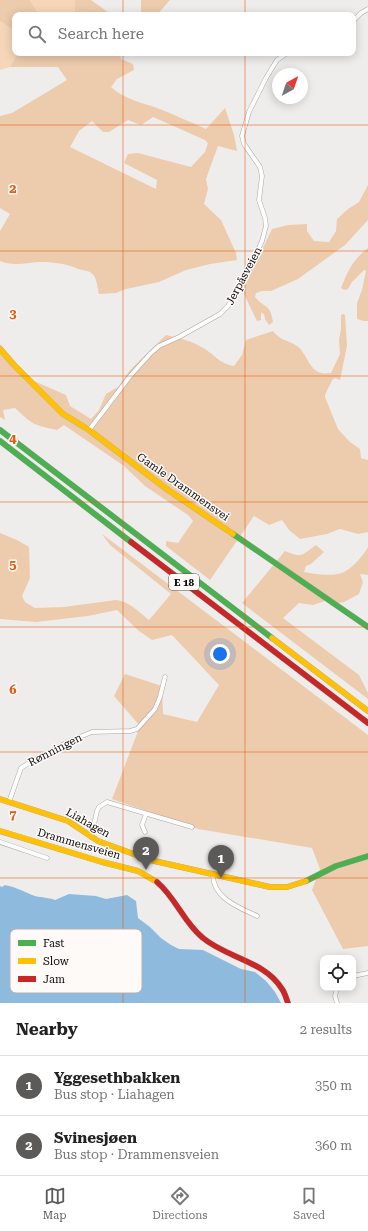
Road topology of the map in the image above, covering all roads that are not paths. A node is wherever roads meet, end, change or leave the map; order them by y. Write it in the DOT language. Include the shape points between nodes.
graph roads {
  1 [pos="368,9"];
  2 [pos="356,18"];
  3 [pos="283,56"];
  4 [pos="0,349"];
  5 [pos="0,430"];
  6 [pos="89,430"];
  7 [pos="0,441"];
  8 [pos="368,627"];
  9 [pos="166,677"];
  10 [pos="368,711"];
  11 [pos="368,723"];
  12 [pos="0,799"];
  13 [pos="9,802"];
  14 [pos="146,814"];
  15 [pos="192,827"];
  16 [pos="0,831"];
  17 [pos="145,832"];
  18 [pos="91,837"];
  19 [pos="0,842"];
  20 [pos="368,856"];
  21 [pos="48,858"];
  22 [pos="212,874"];
  23 [pos="257,916"];
  24 [pos="368,973"];
  25 [pos="356,975"];
  26 [pos="337,991"];
  27 [pos="288,1003"];
  28 [pos="337,1003"];
  1 -- 2 [label="street"];
  3 -- 6 [label="street, Jerpåsveien" via="277,60 266,78 249,112 242,136 244,144 260,167 262,176 259,200 266,226 250,270 228,306 220,314 159,346 151,353"];
  4 -- 6 [label="main road, Gamle Drammensvei" via="60,411"];
  5 -- 10 [label="main road, E 18"];
  6 -- 8 [label="main road, Gamle Drammensvei" via="168,490"];
  7 -- 11 [label="main road, E 18"];
  9 -- 13 [label="street, Rønningen" via="155,709 137,729 130,732 92,732 32,760 21,768"];
  12 -- 13 [label="main road, Liahagen"];
  13 -- 18 [label="main road, Liahagen" via="68,821"];
  14 -- 15 [label="street"];
  14 -- 17 [label="street" via="142,825"];
  14 -- 18 [label="street" via="109,802 105,803 97,811"];
  16 -- 27 [label="main road, Drammensveien" via="149,876 167,890 197,933 218,947 271,974 283,988"];
  18 -- 22 [label="main road, Liahagen" via="150,860"];
  19 -- 21 [label="street"];
  20 -- 22 [label="main road, Liahagen" via="332,868 300,884 283,888"];
  22 -- 23 [label="street" via="213,881 226,900"];
  24 -- 25 [label="street"];
  26 -- 28 [label="street"];
}
